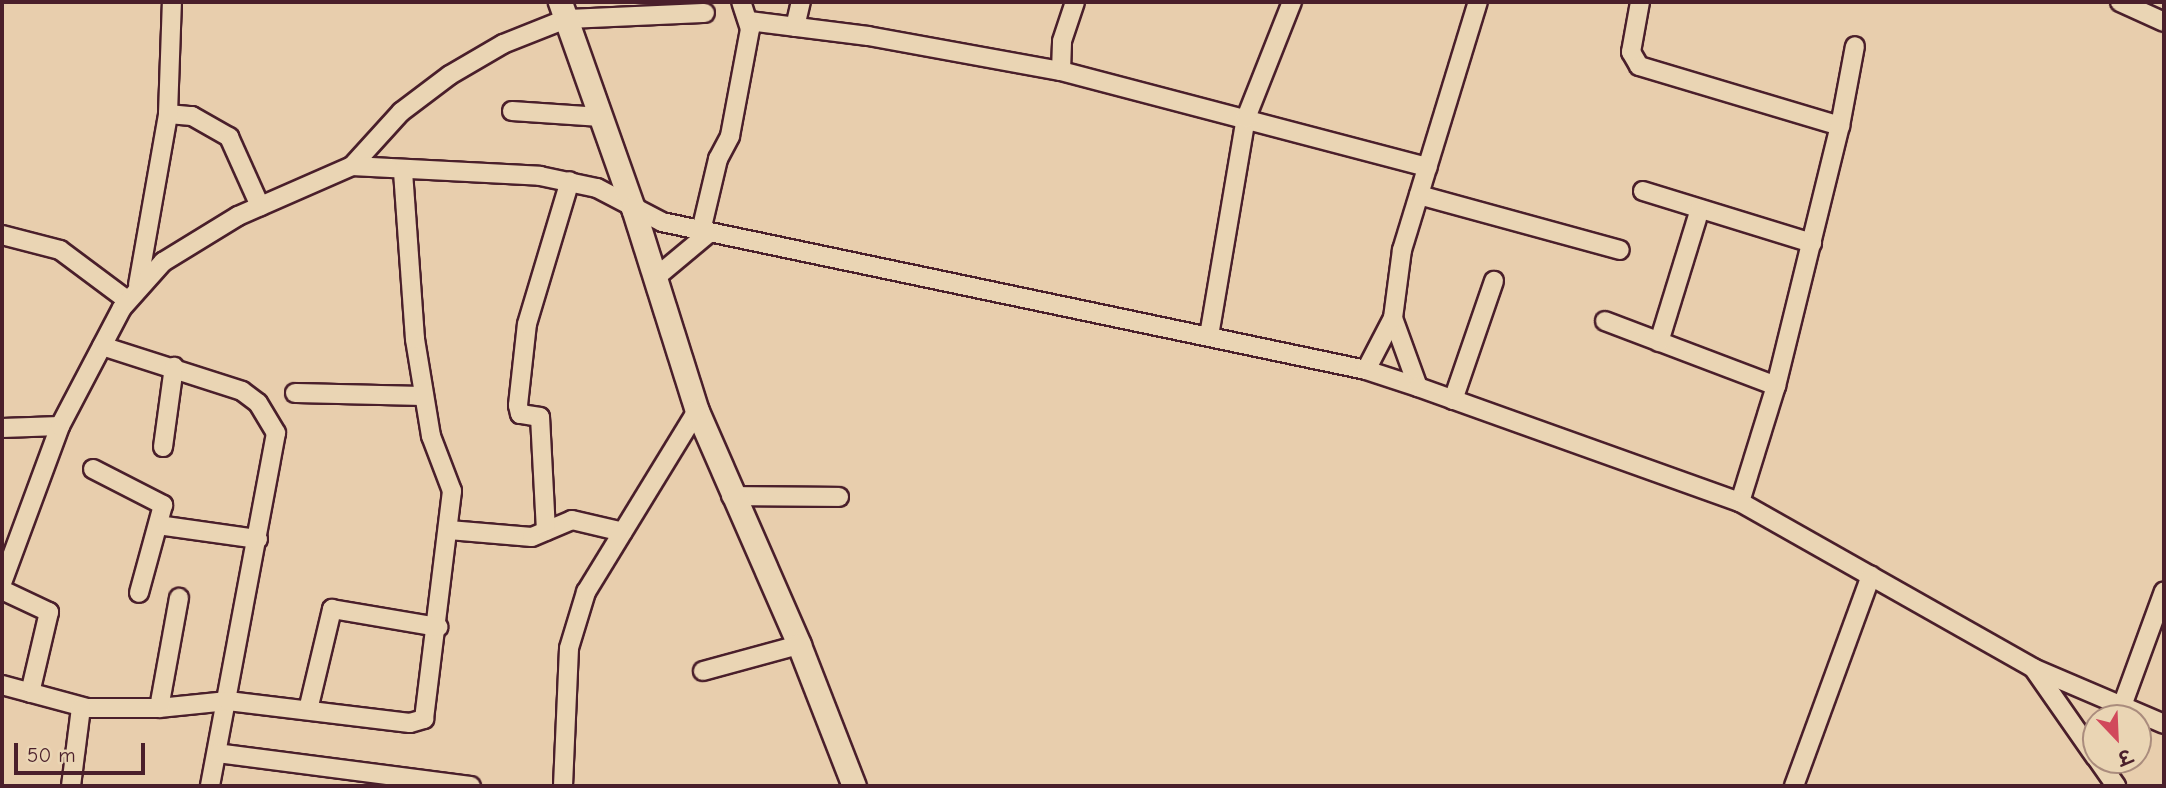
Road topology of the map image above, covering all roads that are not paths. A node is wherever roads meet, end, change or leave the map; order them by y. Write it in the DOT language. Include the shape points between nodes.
graph roads {
  1 [pos="172,2"];
  2 [pos="741,2"];
  3 [pos="801,2"];
  4 [pos="1075,2"];
  5 [pos="1292,2"];
  6 [pos="1478,2"];
  7 [pos="1640,2"];
  8 [pos="2120,2"];
  9 [pos="2140,6"];
  10 [pos="563,11"];
  11 [pos="705,13"];
  12 [pos="749,21"];
  13 [pos="2164,22"];
  14 [pos="794,27"];
  15 [pos="1855,46"];
  16 [pos="1061,71"];
  17 [pos="512,111"];
  18 [pos="168,114"];
  19 [pos="601,117"];
  20 [pos="1246,118"];
  21 [pos="1840,126"];
  22 [pos="352,166"];
  23 [pos="1428,167"];
  24 [pos="403,170"];
  25 [pos="570,181"];
  26 [pos="1643,191"];
  27 [pos="1419,195"];
  28 [pos="260,206"];
  29 [pos="633,208"];
  30 [pos="1700,209"];
  31 [pos="705,232"];
  32 [pos="2,234"];
  33 [pos="1812,243"];
  34 [pos="1620,250"];
  35 [pos="655,278"];
  36 [pos="1494,281"];
  37 [pos="138,285"];
  38 [pos="127,300"];
  39 [pos="1394,318"];
  40 [pos="1605,321"];
  41 [pos="1209,336"];
  42 [pos="1659,342"];
  43 [pos="102,346"];
  44 [pos="174,368"];
  45 [pos="1366,370"];
  46 [pos="1776,386"];
  47 [pos="1418,387"];
  48 [pos="295,393"];
  49 [pos="424,396"];
  50 [pos="1453,400"];
  51 [pos="697,411"];
  52 [pos="60,426"];
  53 [pos="2,428"];
  54 [pos="163,447"];
  55 [pos="93,469"];
  56 [pos="731,496"];
  57 [pos="839,497"];
  58 [pos="1740,502"];
  59 [pos="158,525"];
  60 [pos="449,530"];
  61 [pos="546,531"];
  62 [pos="623,532"];
  63 [pos="258,540"];
  64 [pos="1871,576"];
  65 [pos="2,583"];
  66 [pos="2,590"];
  67 [pos="2164,591"];
  68 [pos="139,593"];
  69 [pos="179,598"];
  70 [pos="438,627"];
  71 [pos="799,645"];
  72 [pos="2033,668"];
  73 [pos="703,671"];
  74 [pos="2,685"];
  75 [pos="30,693"];
  76 [pos="228,701"];
  77 [pos="2117,704"];
  78 [pos="2123,704"];
  79 [pos="81,708"];
  80 [pos="159,708"];
  81 [pos="308,710"];
  82 [pos="2082,738"];
  83 [pos="217,753"];
  84 [pos="71,786"];
  85 [pos="210,786"];
  86 [pos="471,786"];
  87 [pos="563,786"];
  88 [pos="854,786"];
  89 [pos="1794,786"];
  1 -- 18 [label="street"];
  2 -- 12 [label="street"];
  3 -- 14 [label="street"];
  4 -- 16 [label="street" via="1062,41"];
  5 -- 20 [label="street"];
  6 -- 23 [label="street"];
  7 -- 21 [label="street" via="1631,52 1639,66"];
  8 -- 9 [label="street"];
  9 -- 13 [label="street"];
  10 -- 11 [label="street"];
  10 -- 19 [label="street"];
  10 -- 22 [label="street" via="450,75 401,112"];
  12 -- 14 [label="street"];
  12 -- 31 [label="street" via="730,136 718,159"];
  14 -- 16 [label="street"];
  15 -- 21 [label="street"];
  16 -- 20 [label="street"];
  17 -- 19 [label="street"];
  18 -- 28 [label="street" via="192,116 229,137"];
  18 -- 37 [label="street"];
  19 -- 29 [label="street"];
  20 -- 23 [label="street"];
  20 -- 41 [label="street"];
  21 -- 33 [label="street"];
  22 -- 24 [label="street"];
  22 -- 28 [label="street"];
  23 -- 27 [label="street"];
  24 -- 25 [label="street"];
  24 -- 49 [label="street" via="407,277"];
  25 -- 29 [label="street" via="612,194"];
  25 -- 61 [label="street" via="527,324 518,405 520,414 540,417"];
  26 -- 30 [label="street"];
  27 -- 34 [label="street"];
  27 -- 39 [label="street" via="1402,250"];
  28 -- 37 [label="street" via="163,262"];
  29 -- 31 [label="street" via="662,222"];
  29 -- 35 [label="street"];
  30 -- 33 [label="street"];
  30 -- 42 [label="street"];
  31 -- 35 [label="street"];
  31 -- 41 [label="street"];
  32 -- 38 [label="street" via="60,250"];
  33 -- 46 [label="street"];
  35 -- 51 [label="street"];
  36 -- 50 [label="street"];
  37 -- 38 [label="street"];
  38 -- 43 [label="street"];
  39 -- 45 [label="street"];
  39 -- 47 [label="street"];
  40 -- 42 [label="street"];
  41 -- 45 [label="street"];
  42 -- 46 [label="street"];
  43 -- 44 [label="street"];
  43 -- 52 [label="street"];
  44 -- 54 [label="street"];
  44 -- 63 [label="street" via="242,391 258,402 271,422 276,447"];
  45 -- 47 [label="street"];
  46 -- 58 [label="street"];
  47 -- 50 [label="street"];
  48 -- 49 [label="street"];
  49 -- 60 [label="street" via="431,436 449,479"];
  50 -- 58 [label="street"];
  51 -- 56 [label="street"];
  51 -- 62 [label="street"];
  52 -- 53 [label="street"];
  52 -- 65 [label="street"];
  55 -- 59 [label="street" via="160,501"];
  56 -- 57 [label="street"];
  56 -- 71 [label="street"];
  58 -- 64 [label="street"];
  59 -- 63 [label="street"];
  59 -- 68 [label="street"];
  60 -- 61 [label="street" via="532,537"];
  60 -- 70 [label="street"];
  61 -- 62 [label="street" via="572,520"];
  62 -- 87 [label="street" via="586,592 569,648"];
  63 -- 76 [label="street"];
  64 -- 72 [label="street"];
  64 -- 89 [label="street"];
  66 -- 75 [label="street" via="49,611"];
  67 -- 78 [label="street"];
  69 -- 80 [label="street"];
  70 -- 81 [label="street" via="424,719 410,723"];
  70 -- 81 [label="street" via="332,609"];
  71 -- 73 [label="street"];
  71 -- 88 [label="street"];
  72 -- 77 [label="street"];
  72 -- 82 [label="street"];
  74 -- 75 [label="street"];
  75 -- 79 [label="street"];
  76 -- 80 [label="street"];
  76 -- 81 [label="street"];
  76 -- 83 [label="street"];
  79 -- 80 [label="street"];
  79 -- 84 [label="street"];
  83 -- 85 [label="street"];
  83 -- 86 [label="street"];
}
